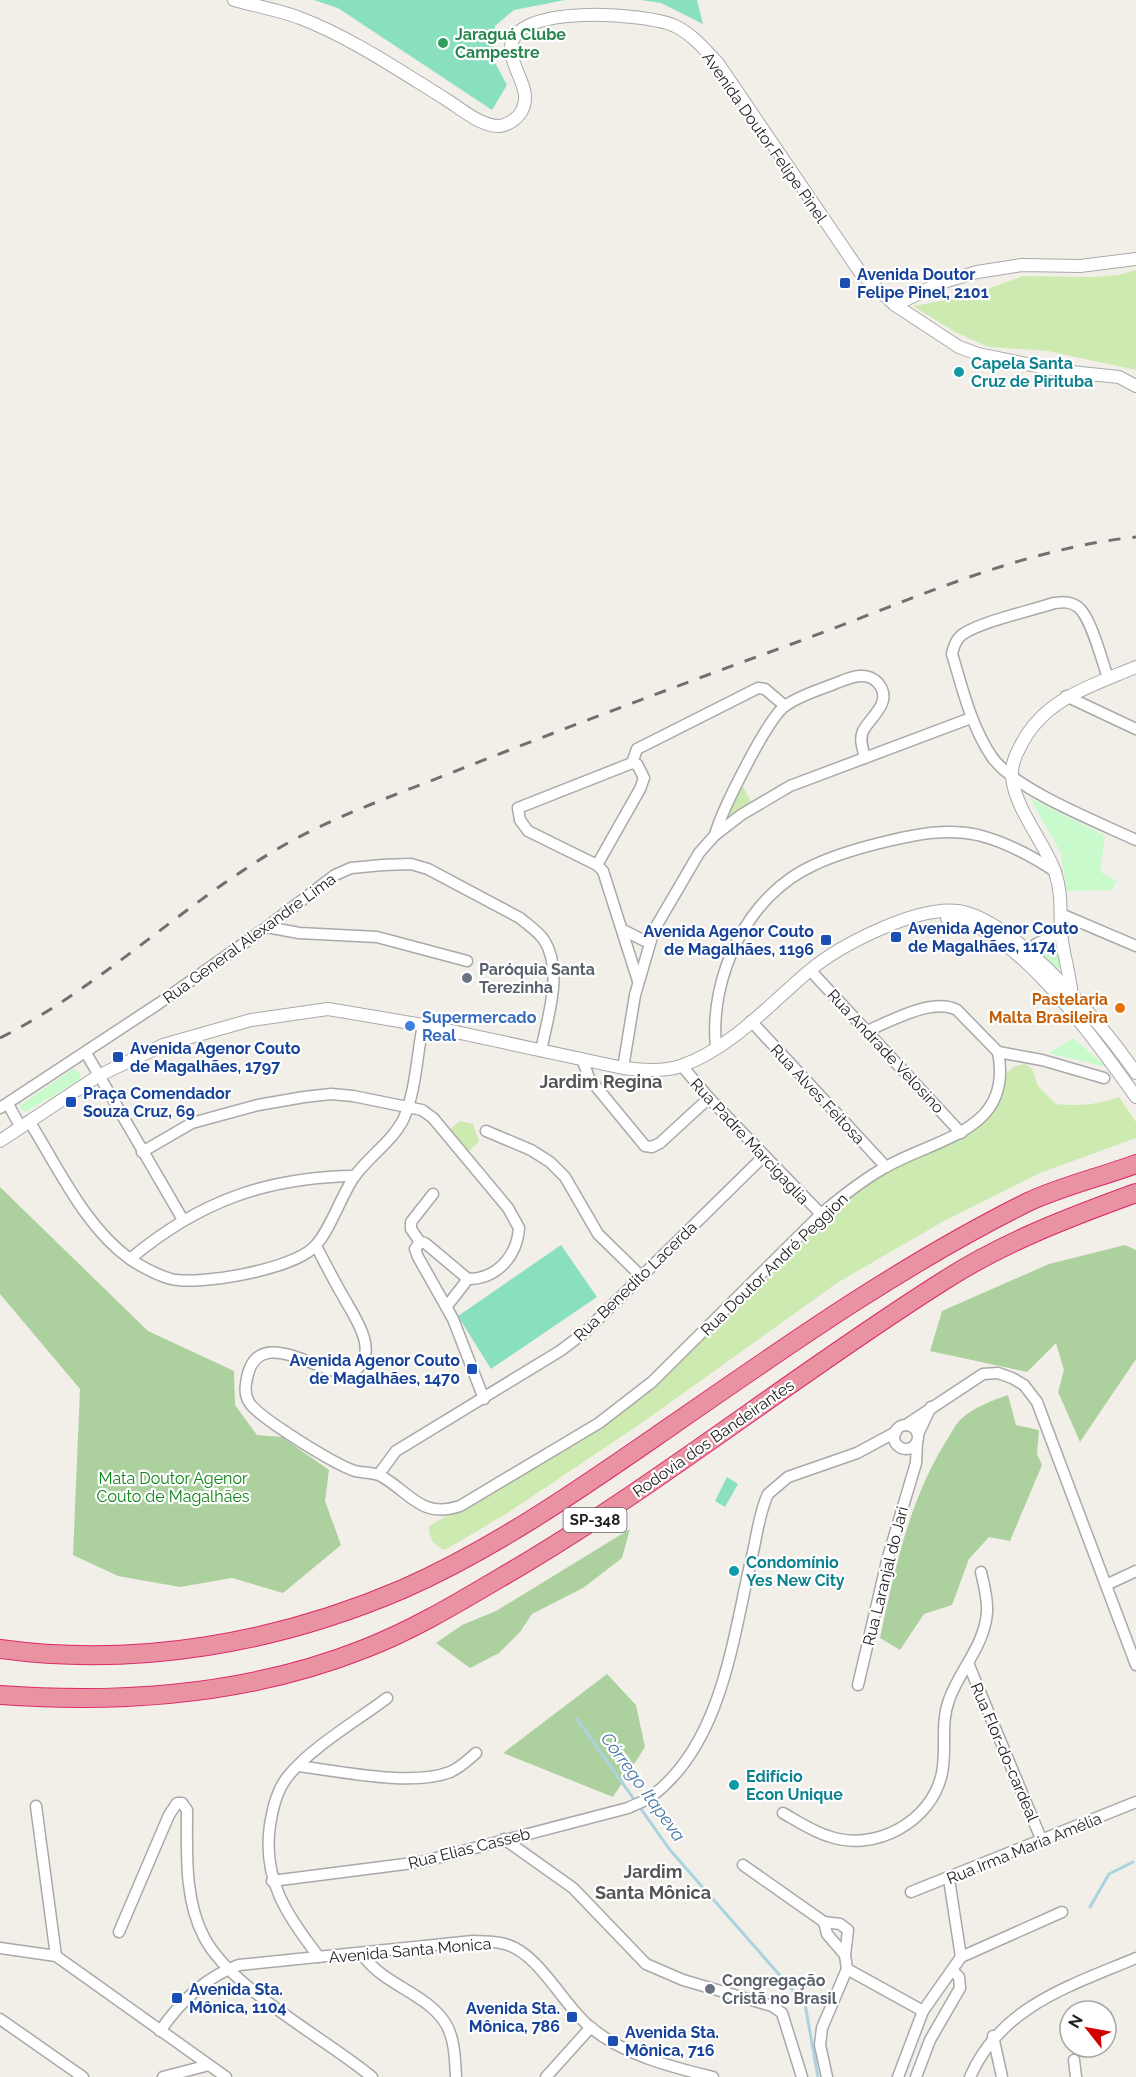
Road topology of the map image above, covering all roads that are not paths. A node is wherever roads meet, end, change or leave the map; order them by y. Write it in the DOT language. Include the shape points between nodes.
graph roads {
  1 [pos="234,0"];
  2 [pos="1136,259"];
  3 [pos="895,305"];
  4 [pos="1136,386"];
  5 [pos="1136,667"];
  6 [pos="1108,678"];
  7 [pos="1066,696"];
  8 [pos="785,706"];
  9 [pos="971,718"];
  10 [pos="1136,729"];
  11 [pos="865,758"];
  12 [pos="632,763"];
  13 [pos="1012,777"];
  14 [pos="715,835"];
  15 [pos="1136,840"];
  16 [pos="597,865"];
  17 [pos="1056,872"];
  18 [pos="1061,914"];
  19 [pos="267,927"];
  20 [pos="622,930"];
  21 [pos="1061,932"];
  22 [pos="650,943"];
  23 [pos="1136,946"];
  24 [pos="1023,953"];
  25 [pos="467,962"];
  26 [pos="810,970"];
  27 [pos="1070,978"];
  28 [pos="638,981"];
  29 [pos="1066,998"];
  30 [pos="1079,1004"];
  31 [pos="751,1021"];
  32 [pos="423,1025"];
  33 [pos="867,1031"];
  34 [pos="716,1047"];
  35 [pos="541,1051"];
  36 [pos="998,1052"];
  37 [pos="86,1053"];
  38 [pos="584,1061"];
  39 [pos="682,1066"];
  40 [pos="623,1068"];
  41 [pos="1136,1073"];
  42 [pos="98,1076"];
  43 [pos="1104,1078"];
  44 [pos="1136,1097"];
  45 [pos="709,1098"];
  46 [pos="4,1106"];
  47 [pos="407,1107"];
  48 [pos="24,1124"];
  49 [pos="486,1131"];
  50 [pos="961,1133"];
  51 [pos="0,1141"];
  52 [pos="142,1152"];
  53 [pos="764,1156"];
  54 [pos="1136,1164"];
  55 [pos="886,1167"];
  56 [pos="355,1176"];
  57 [pos="1136,1193"];
  58 [pos="433,1194"];
  59 [pos="820,1214"];
  60 [pos="183,1220"];
  61 [pos="420,1242"];
  62 [pos="316,1246"];
  63 [pos="130,1259"];
  64 [pos="642,1277"];
  65 [pos="468,1279"];
  66 [pos="447,1306"];
  67 [pos="484,1399"];
  68 [pos="931,1407"];
  69 [pos="906,1425"];
  70 [pos="917,1438"];
  71 [pos="898,1441"];
  72 [pos="914,1468"];
  73 [pos="379,1474"];
  74 [pos="1136,1571"];
  75 [pos="981,1572"];
  76 [pos="1106,1585"];
  77 [pos="0,1649"];
  78 [pos="968,1663"];
  79 [pos="1136,1665"];
  80 [pos="858,1685"];
  81 [pos="0,1695"];
  82 [pos="387,1698"];
  83 [pos="476,1753"];
  84 [pos="298,1766"];
  85 [pos="1136,1802"];
  86 [pos="36,1806"];
  87 [pos="783,1813"];
  88 [pos="504,1839"];
  89 [pos="1042,1841"];
  90 [pos="743,1865"];
  91 [pos="949,1879"];
  92 [pos="272,1881"];
  93 [pos="911,1892"];
  94 [pos="1062,1912"];
  95 [pos="824,1922"];
  96 [pos="119,1932"];
  97 [pos="0,1948"];
  98 [pos="362,1954"];
  99 [pos="845,1955"];
  100 [pos="56,1956"];
  101 [pos="319,1957"];
  102 [pos="961,1958"];
  103 [pos="1136,1958"];
  104 [pos="227,1969"];
  105 [pos="847,1969"];
  106 [pos="953,1971"];
  107 [pos="923,2011"];
  108 [pos="0,2019"];
  109 [pos="591,2028"];
  110 [pos="160,2031"];
  111 [pos="993,2036"];
  112 [pos="1074,2060"];
  113 [pos="209,2066"];
  114 [pos="83,2077"];
  115 [pos="163,2077"];
  116 [pos="226,2077"];
  117 [pos="372,2077"];
  118 [pos="456,2077"];
  119 [pos="546,2077"];
  120 [pos="713,2077"];
  121 [pos="802,2077"];
  122 [pos="826,2077"];
  123 [pos="898,2077"];
  124 [pos="916,2077"];
  125 [pos="970,2077"];
  126 [pos="1002,2077"];
  127 [pos="1076,2077"];
  1 -- 3 [label="street, Avenida Doutor Felipe Pinel" via="315,25 384,61 474,117 500,126 522,111 525,97 510,50 515,38 531,23 601,14 650,18 676,27 717,62 854,264"];
  2 -- 3 [label="street" via="1080,266 1022,265 977,272 940,283"];
  3 -- 4 [label="street" via="959,347 978,354 1119,377"];
  5 -- 6 [label="street"];
  6 -- 7 [label="street"];
  6 -- 9 [label="street" via="1086,618 1068,602 1054,603 974,629 954,645 952,654"];
  7 -- 10 [label="street"];
  7 -- 13 [label="street" via="1041,715 1023,739"];
  8 -- 11 [label="street" via="850,678 870,677 879,684 882,694 881,708 861,739"];
  8 -- 12 [label="street" via="765,689 758,688 637,749"];
  8 -- 14 [label="street" via="767,731"];
  9 -- 11 [label="street"];
  9 -- 13 [label="street" via="993,759"];
  11 -- 14 [label="street" via="790,786"];
  12 -- 16 [label="street" via="641,767 644,778"];
  12 -- 16 [label="street" via="518,808 528,831"];
  13 -- 15 [label="street"];
  13 -- 17 [label="street" via="1025,814"];
  14 -- 22 [label="street" via="699,852"];
  16 -- 20 [label="street" via="609,885"];
  17 -- 18 [label="street"];
  17 -- 34 [label="street" via="1000,842 956,832 927,832 864,847 813,865 771,895 745,926 721,981"];
  18 -- 21 [label="street"];
  18 -- 23 [label="street"];
  19 -- 25 [label="street" via="299,933 376,937"];
  19 -- 35 [label="street, Rua General Alexandre Lima" via="335,875 351,868 411,864 428,869 519,918 543,940 551,966 552,994"];
  19 -- 37 [label="street, Rua General Alexandre Lima"];
  20 -- 22 [label="street"];
  20 -- 28 [label="street"];
  21 -- 24 [label="street"];
  21 -- 27 [label="street"];
  22 -- 28 [label="street"];
  24 -- 26 [label="street" via="977,926 956,919 922,916 889,926 832,954"];
  24 -- 29 [label="street"];
  26 -- 31 [label="street"];
  26 -- 33 [label="street, Rua Andrade Velosino"];
  27 -- 29 [label="street"];
  27 -- 30 [label="street"];
  28 -- 40 [label="street"];
  29 -- 30 [label="street"];
  29 -- 44 [label="street"];
  30 -- 41 [label="street"];
  31 -- 34 [label="street"];
  31 -- 55 [label="street, Rua Alves Feitosa"];
  32 -- 35 [label="street"];
  32 -- 42 [label="street" via="328,1009 293,1013 251,1020 163,1045"];
  32 -- 47 [label="street"];
  33 -- 36 [label="street" via="935,1005 949,1006"];
  33 -- 50 [label="street, Rua Andrade Velosino"];
  34 -- 39 [label="street"];
  35 -- 38 [label="street"];
  36 -- 43 [label="street"];
  36 -- 50 [label="street, Rua Doutor André Peggion" via="1000,1074 992,1104 986,1114"];
  37 -- 42 [label="street"];
  37 -- 46 [label="street, Rua General Alexandre Lima"];
  38 -- 40 [label="street"];
  38 -- 45 [label="street" via="589,1077 645,1146 660,1143"];
  39 -- 40 [label="street"];
  39 -- 45 [label="street, Rua Padre Marcigaglia"];
  42 -- 48 [label="street"];
  42 -- 52 [label="street"];
  45 -- 53 [label="street, Rua Padre Marcigaglia"];
  46 -- 48 [label="street"];
  47 -- 52 [label="street" via="331,1094 280,1101 192,1123"];
  47 -- 56 [label="street" via="394,1133"];
  47 -- 65 [label="street" via="422,1110 433,1118 517,1221 518,1238 506,1262 483,1278"];
  48 -- 51 [label="street"];
  48 -- 63 [label="street" via="94,1222"];
  49 -- 64 [label="street" via="550,1162 565,1177 598,1234"];
  50 -- 55 [label="street, Rua Doutor André Peggion"];
  52 -- 60 [label="street"];
  53 -- 59 [label="street, Rua Padre Marcigaglia"];
  53 -- 64 [label="street, Rua Benedito Lacerda"];
  54 -- 77 [label="highway, Rodovia dos Bandeirantes / SP-348" via="1032,1200 929,1255 583,1487 475,1553 404,1588 333,1616 269,1635 180,1651 108,1655"];
  55 -- 59 [label="street, Rua Doutor André Peggion"];
  56 -- 60 [label="street" via="325,1176 227,1197"];
  56 -- 62 [label="street"];
  57 -- 81 [label="highway, Rodovia dos Bandeirantes / SP-348" via="1049,1225 947,1279 556,1545 450,1607 364,1649 270,1679 187,1694 105,1699"];
  58 -- 61 [label="street" via="411,1222"];
  59 -- 73 [label="street, Rua Doutor André Peggion" via="674,1362 624,1405 460,1506 446,1511 424,1507"];
  60 -- 63 [label="street"];
  61 -- 65 [label="street"];
  61 -- 66 [label="street" via="415,1252"];
  62 -- 63 [label="street" via="287,1262 204,1280 172,1279"];
  62 -- 73 [label="street" via="364,1340 362,1364 354,1371 338,1373 296,1355 270,1352 249,1371 246,1393 259,1414 335,1462 355,1471"];
  64 -- 67 [label="street, Rua Benedito Lacerda" via="584,1333"];
  65 -- 66 [label="street"];
  66 -- 67 [label="street"];
  67 -- 73 [label="street, Rua Benedito Lacerda" via="396,1451"];
  68 -- 69 [label="street"];
  68 -- 70 [label="street, Rua Laranjal do Jari"];
  68 -- 76 [label="street" via="983,1374 1005,1375 1029,1390 1037,1402"];
  69 -- 70 [label="street" via="914,1428"];
  69 -- 71 [label="street"];
  70 -- 71 [label="street" via="910,1448"];
  70 -- 72 [label="street, Rua Laranjal do Jari"];
  71 -- 72 [label="street"];
  71 -- 88 [label="street, Rua Elias Casseb" via="788,1477 768,1494 723,1677 708,1722 674,1775 651,1797 630,1807"];
  72 -- 80 [label="street, Rua Laranjal do Jari"];
  74 -- 76 [label="street"];
  75 -- 78 [label="street" via="987,1613"];
  76 -- 79 [label="street"];
  78 -- 87 [label="street" via="945,1713 942,1774 935,1791 911,1822 882,1838 855,1841 828,1836"];
  78 -- 89 [label="street, Rua Flor-do-cardeal"];
  82 -- 84 [label="street"];
  83 -- 84 [label="street" via="451,1772 419,1777"];
  84 -- 92 [label="street" via="284,1782 272,1812 267,1841"];
  85 -- 89 [label="street, Rua Irma Maria Amélia"];
  86 -- 100 [label="street"];
  88 -- 92 [label="street, Rua Elias Casseb" via="421,1862"];
  88 -- 121 [label="street" via="573,1888 646,1964 782,2013"];
  89 -- 91 [label="street, Rua Irma Maria Amélia"];
  90 -- 95 [label="street"];
  91 -- 93 [label="street, Rua Irma Maria Amélia"];
  91 -- 102 [label="street"];
  92 -- 101 [label="street" via="286,1914"];
  94 -- 102 [label="street"];
  95 -- 99 [label="street" via="827,1934"];
  95 -- 99 [label="street" via="848,1930"];
  96 -- 104 [label="street" via="169,1815 177,1803 182,1803 187,1810 188,1878 198,1921 213,1952"];
  97 -- 100 [label="street"];
  98 -- 101 [label="street, Avenida Santa Monica"];
  98 -- 109 [label="street, Avenida Santa Monica" via="473,1941 508,1944 530,1959"];
  98 -- 118 [label="street" via="377,1973 417,1998 446,2024 451,2034"];
  99 -- 105 [label="street"];
  100 -- 110 [label="street"];
  101 -- 104 [label="street, Avenida Santa Monica"];
  102 -- 106 [label="street"];
  103 -- 111 [label="street" via="1031,2007"];
  104 -- 110 [label="street, Avenida Santa Monica" via="185,1998"];
  104 -- 117 [label="street"];
  105 -- 107 [label="street"];
  105 -- 122 [label="street" via="822,2028 820,2045"];
  106 -- 107 [label="street"];
  106 -- 124 [label="street" via="959,1977 960,1988 930,2040"];
  107 -- 123 [label="street"];
  108 -- 114 [label="street"];
  109 -- 119 [label="street"];
  109 -- 120 [label="street, Avenida Santa Monica" via="639,2055"];
  110 -- 113 [label="street"];
  111 -- 125 [label="street"];
  111 -- 126 [label="street"];
  112 -- 127 [label="street"];
  113 -- 115 [label="street"];
  113 -- 116 [label="street"];
}
